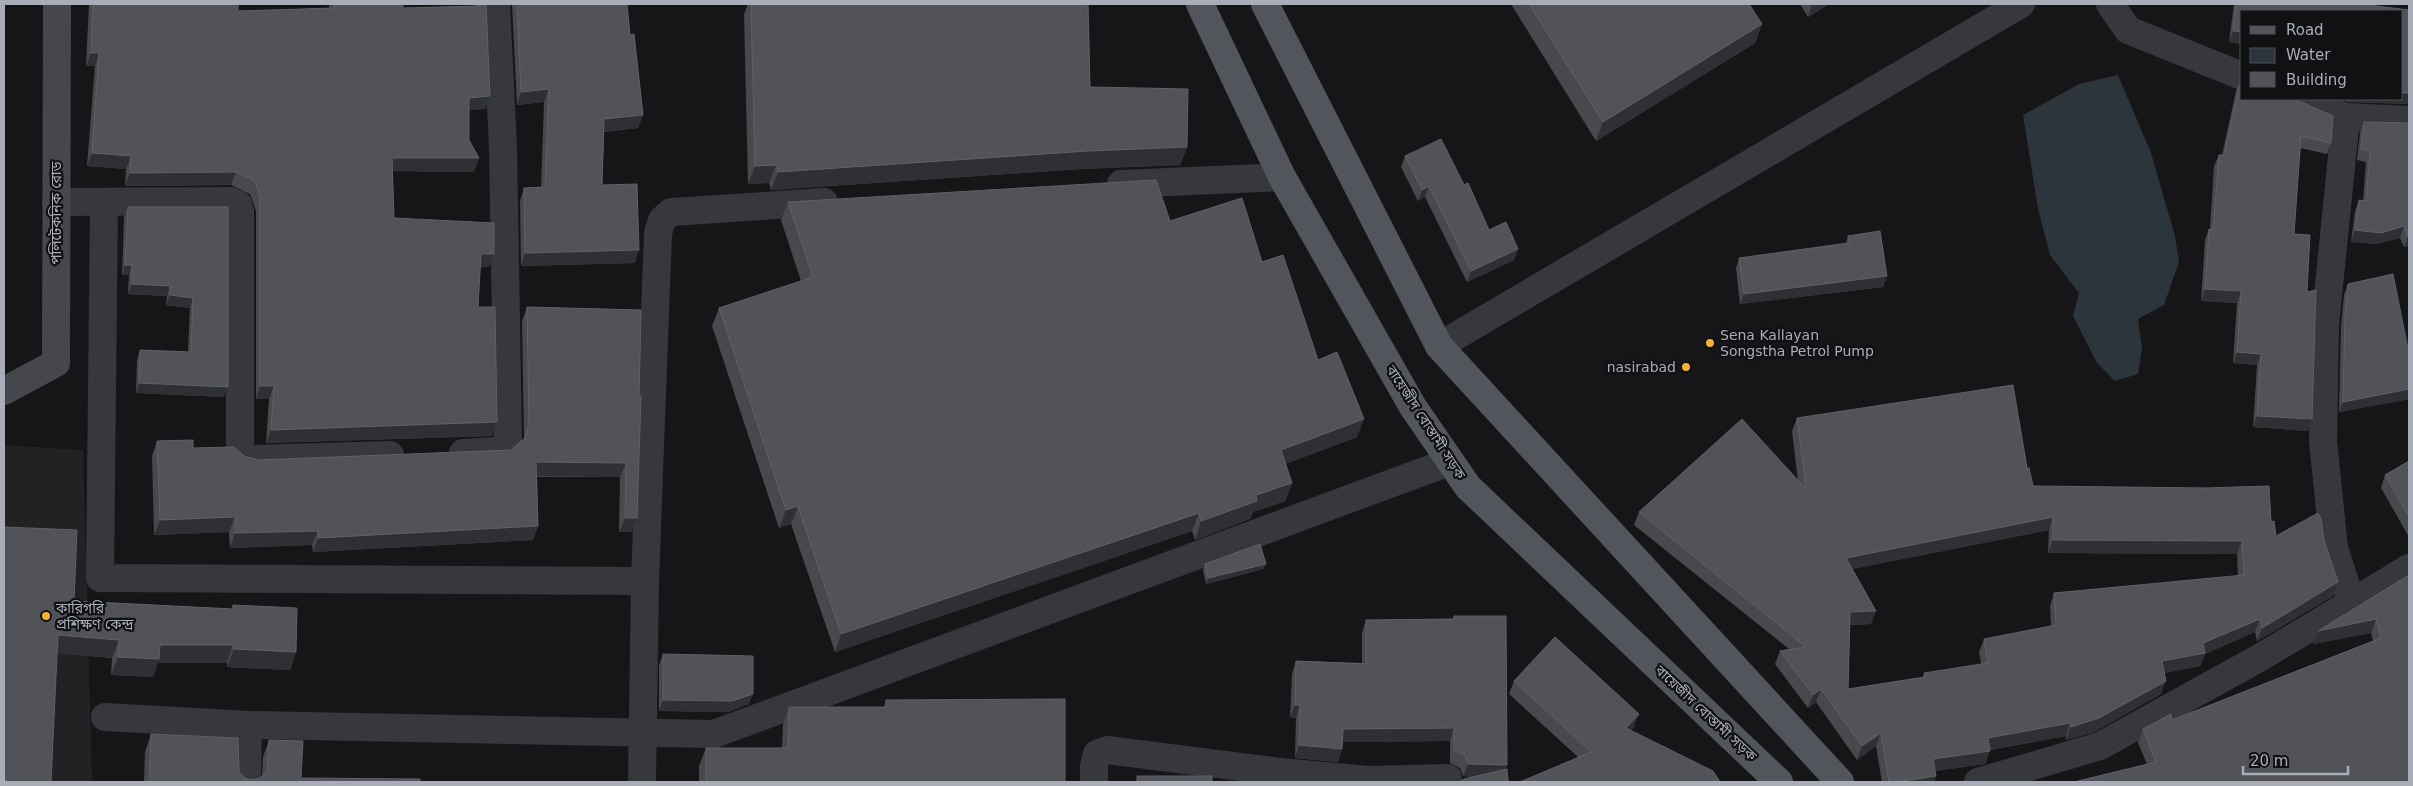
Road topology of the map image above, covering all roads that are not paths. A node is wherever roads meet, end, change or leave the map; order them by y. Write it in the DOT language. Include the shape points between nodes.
graph roads {
  1 [pos="57,4"];
  2 [pos="496,4"];
  3 [pos="1200,4"];
  4 [pos="1265,4"];
  5 [pos="2021,4"];
  6 [pos="2110,4"];
  7 [pos="2240,75"];
  8 [pos="2303,100"];
  9 [pos="2346,117"];
  10 [pos="2409,120"];
  11 [pos="1282,177"];
  12 [pos="1091,185"];
  13 [pos="847,200"];
  14 [pos="56,202"];
  15 [pos="104,202"];
  16 [pos="1439,346"];
  17 [pos="4,391"];
  18 [pos="1449,462"];
  19 [pos="2409,568"];
  20 [pos="645,581"];
  21 [pos="2351,601"];
  22 [pos="105,717"];
  23 [pos="248,725"];
  24 [pos="642,733"];
  25 [pos="247,782"];
  26 [pos="642,782"];
  27 [pos="1094,782"];
  28 [pos="1447,782"];
  29 [pos="1779,782"];
  30 [pos="1840,782"];
  31 [pos="1978,782"];
  1 -- 14 [label="main road, পলিটেকনিক রোড"];
  2 -- 15 [label="street" via="503,147 508,439 498,452 252,460 244,456 240,450 238,204 231,201"];
  3 -- 11 [label="main road, বায়েজীদ বোস্তামী সড়ক"];
  4 -- 16 [label="main road"];
  5 -- 16 [label="street"];
  6 -- 7 [label="street" via="2128,30"];
  8 -- 9 [label="street"];
  9 -- 10 [label="street"];
  9 -- 21 [label="street" via="2325,325 2323,441 2334,548"];
  11 -- 12 [label="street"];
  11 -- 18 [label="main road, বায়েজীদ বোস্তামী সড়ক" via="1413,407"];
  13 -- 20 [label="street" via="671,212 662,220 658,243"];
  14 -- 15 [label="street"];
  14 -- 17 [label="main road, পলিটেকনিক রোড" via="56,363"];
  15 -- 20 [label="street" via="100,578"];
  16 -- 30 [label="main road"];
  18 -- 24 [label="street" via="714,734"];
  18 -- 29 [label="main road, বায়েজীদ বোস্তামী সড়ক" via="1468,487"];
  19 -- 21 [label="street"];
  20 -- 24 [label="street"];
  21 -- 31 [label="street" via="2261,657 2100,746"];
  22 -- 23 [label="street"];
  23 -- 24 [label="street"];
  23 -- 25 [label="street"];
  24 -- 26 [label="street"];
  27 -- 28 [label="street" via="1097,754 1107,750 1280,772 1368,780 1448,778"];
}
